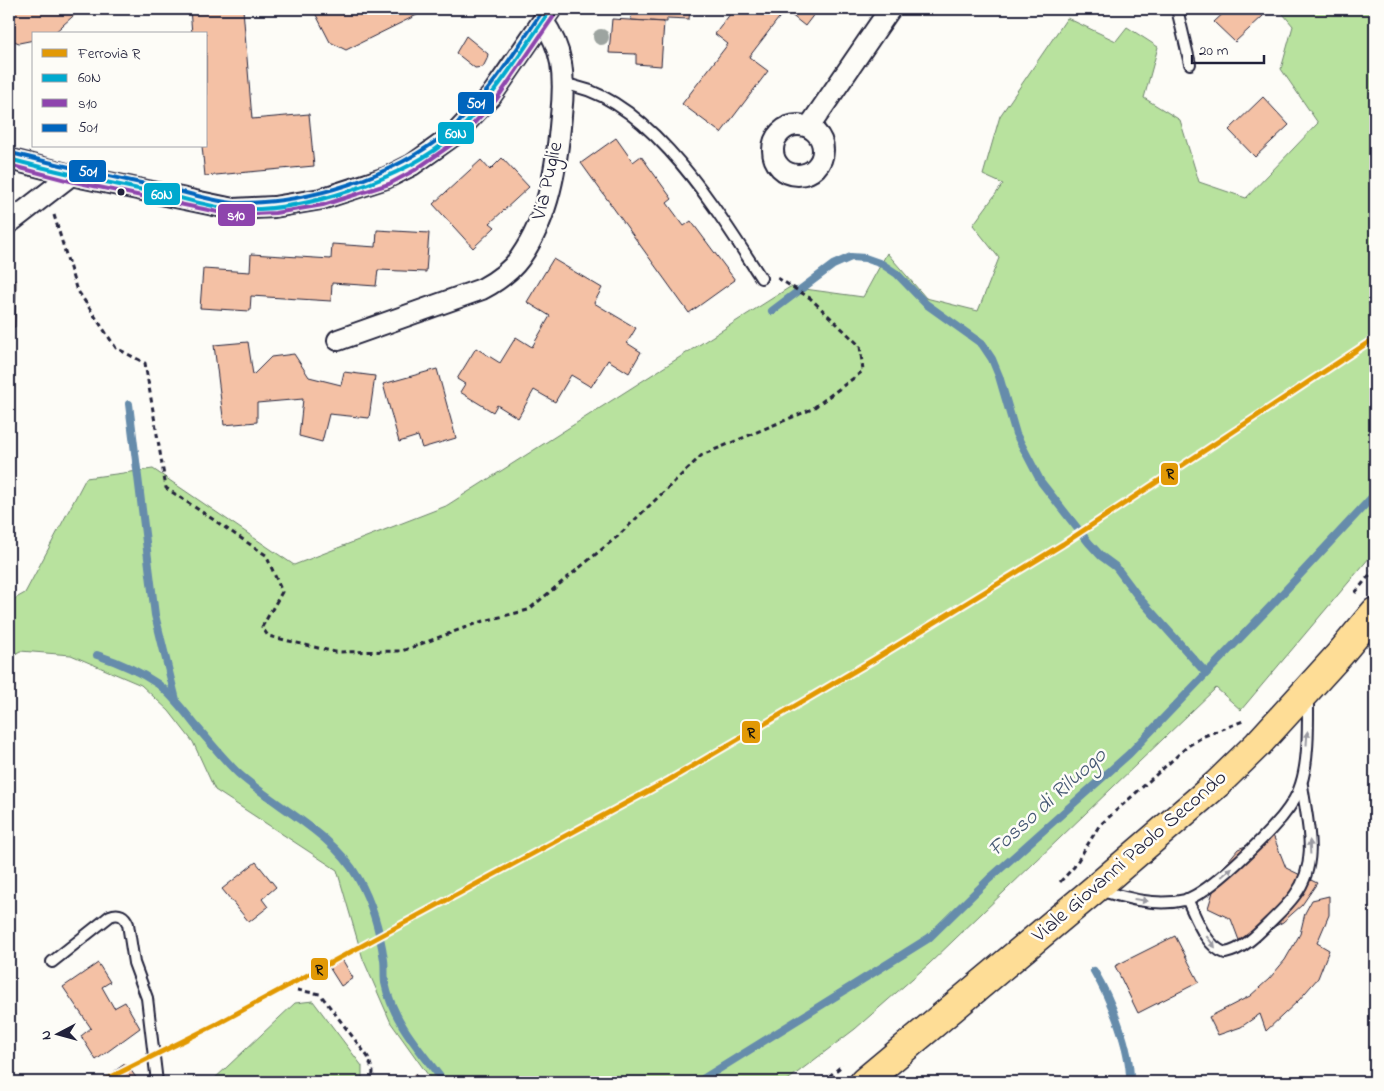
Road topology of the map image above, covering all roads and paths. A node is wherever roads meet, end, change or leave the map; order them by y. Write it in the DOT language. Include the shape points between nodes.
graph roads {
  1 [pos="890,9"];
  2 [pos="1177,9"];
  3 [pos="547,15"];
  4 [pos="1190,64"];
  5 [pos="563,84"];
  6 [pos="809,127"];
  7 [pos="9,159"];
  8 [pos="71,174"];
  9 [pos="48,192"];
  10 [pos="9,223"];
  11 [pos="761,278"];
  12 [pos="338,340"];
  13 [pos="1375,568"];
  14 [pos="1353,596"];
  15 [pos="1375,612"];
  16 [pos="1308,691"];
  17 [pos="1248,718"];
  18 [pos="1302,783"];
  19 [pos="1055,886"];
  20 [pos="1096,888"];
  21 [pos="1187,900"];
  22 [pos="52,962"];
  23 [pos="297,990"];
  24 [pos="844,1065"];
  25 [pos="157,1082"];
  26 [pos="372,1082"];
  27 [pos="822,1082"];
  28 [pos="864,1082"];
  1 -- 6 [label="street"];
  2 -- 4 [label="lane"];
  3 -- 5 [label="street, Via Puglie" via="558,49"];
  3 -- 8 [label="street" via="492,96 454,136 412,164 362,187 309,202 233,209"];
  5 -- 11 [label="lane" via="586,88 615,102 654,134 721,217"];
  5 -- 12 [label="street, Via Puglie" via="560,130 546,204 530,244 511,269 470,294"];
  7 -- 8 [label="street"];
  8 -- 9 [label="street"];
  9 -- 10 [label="street"];
  9 -- 11 [label="path" via="76,288 116,348 146,363 166,488 266,555 282,592 262,627 268,636 334,652 402,652 480,622 528,610 618,536 702,455 812,409 863,371 860,346 810,298 776,277"];
  13 -- 14 [label="path"];
  15 -- 16 [label="main road, Viale Giovanni Paolo Secondo"];
  18 -- 16 [label="lane, one-way"];
  16 -- 20 [label="main road, Viale Giovanni Paolo Secondo" via="1217,784"];
  17 -- 19 [label="path" via="1188,746 1099,826 1074,867"];
  21 -- 18 [label="lane, one-way" via="1203,892 1247,853 1283,816"];
  21 -- 18 [label="lane, one-way" via="1210,942 1225,953 1239,948 1284,908 1306,876 1310,860"];
  20 -- 21 [label="lane, one-way" via="1148,902"];
  20 -- 28 [label="main road, Viale Giovanni Paolo Secondo"];
  22 -- 25 [label="lane" via="110,916 119,914 126,918 134,963 147,998"];
  23 -- 26 [label="path" via="320,994 368,1057 373,1072"];
  24 -- 27 [label="path"];
}
